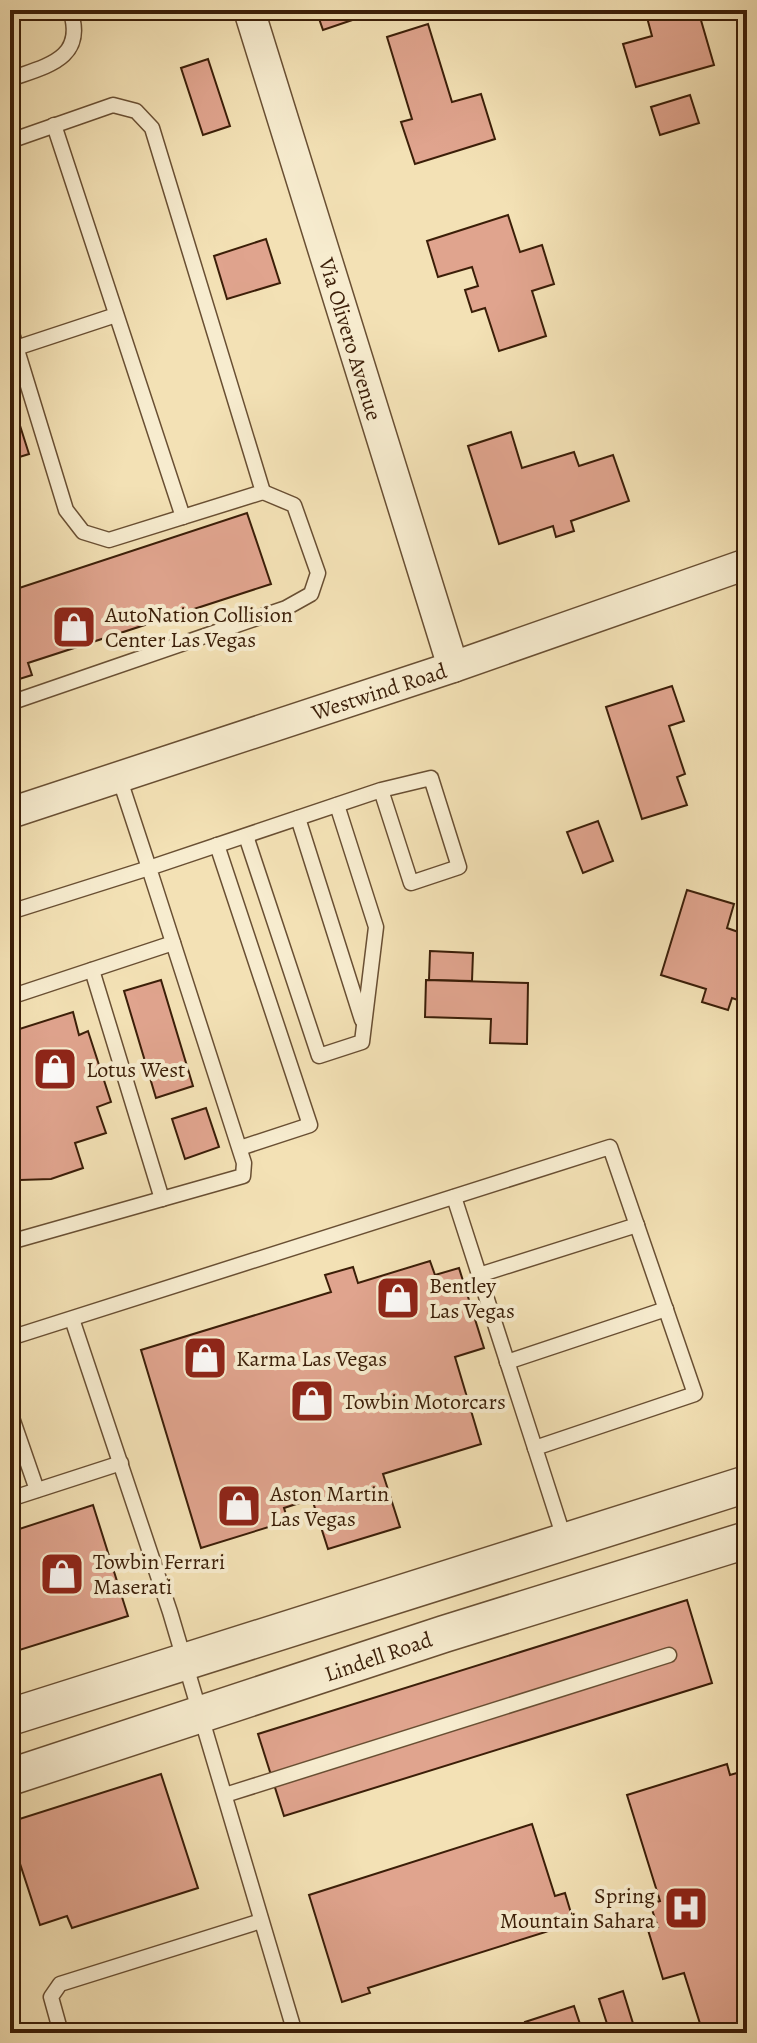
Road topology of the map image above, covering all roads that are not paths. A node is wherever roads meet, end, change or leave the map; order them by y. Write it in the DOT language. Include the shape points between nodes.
graph roads {
  1 [pos="70,10"];
  2 [pos="249,10"];
  3 [pos="10,79"];
  4 [pos="54,125"];
  5 [pos="10,141"];
  6 [pos="116,315"];
  7 [pos="10,327"];
  8 [pos="13,350"];
  9 [pos="263,492"];
  10 [pos="183,517"];
  11 [pos="747,564"];
  12 [pos="453,667"];
  13 [pos="10,703"];
  14 [pos="119,777"];
  15 [pos="381,790"];
  16 [pos="337,805"];
  17 [pos="10,813"];
  18 [pos="298,818"];
  19 [pos="246,836"];
  20 [pos="217,845"];
  21 [pos="149,868"];
  22 [pos="10,912"];
  23 [pos="173,943"];
  24 [pos="92,970"];
  25 [pos="10,997"];
  26 [pos="364,1027"];
  27 [pos="240,1148"];
  28 [pos="454,1197"];
  29 [pos="162,1199"];
  30 [pos="637,1225"];
  31 [pos="10,1242"];
  32 [pos="479,1275"];
  33 [pos="666,1309"];
  34 [pos="72,1319"];
  35 [pos="10,1338"];
  36 [pos="507,1362"];
  37 [pos="10,1412"];
  38 [pos="535,1448"];
  39 [pos="121,1463"];
  40 [pos="747,1484"];
  41 [pos="37,1490"];
  42 [pos="10,1499"];
  43 [pos="747,1540"];
  44 [pos="565,1541"];
  45 [pos="403,1648"];
  46 [pos="669,1655"];
  47 [pos="185,1662"];
  48 [pos="10,1717"];
  49 [pos="201,1717"];
  50 [pos="10,1777"];
  51 [pos="225,1795"];
  52 [pos="261,1921"];
  53 [pos="61,2033"];
  54 [pos="295,2033"];
  1 -- 3 [label="lane" via="73,42 59,60"];
  2 -- 12 [label="street, Via Olivero Avenue"];
  4 -- 5 [label="lane"];
  4 -- 6 [label="lane"];
  4 -- 9 [label="lane" via="113,105 136,111 152,128"];
  6 -- 8 [label="lane"];
  6 -- 10 [label="lane"];
  7 -- 8 [label="lane"];
  8 -- 10 [label="lane" via="66,510 83,532 109,540"];
  9 -- 10 [label="lane"];
  9 -- 13 [label="lane" via="294,505 318,573 311,594 286,608"];
  11 -- 12 [label="street, Westwind Road"];
  12 -- 14 [label="street, Westwind Road"];
  14 -- 17 [label="street, Westwind Road"];
  14 -- 21 [label="lane"];
  15 -- 15 [label="lane" via="431,778 459,867 411,883"];
  15 -- 16 [label="lane"];
  16 -- 18 [label="lane"];
  16 -- 26 [label="lane" via="376,927"];
  18 -- 19 [label="lane"];
  18 -- 26 [label="lane"];
  19 -- 20 [label="lane"];
  19 -- 26 [label="lane" via="319,1056 362,1042"];
  20 -- 21 [label="lane"];
  20 -- 27 [label="lane" via="310,1125"];
  21 -- 22 [label="lane"];
  21 -- 23 [label="lane"];
  23 -- 24 [label="lane"];
  23 -- 27 [label="lane"];
  24 -- 25 [label="lane"];
  24 -- 29 [label="lane"];
  27 -- 29 [label="lane" via="243,1176"];
  28 -- 30 [label="lane" via="610,1147"];
  28 -- 32 [label="lane"];
  28 -- 34 [label="lane"];
  29 -- 31 [label="lane"];
  30 -- 32 [label="lane"];
  30 -- 33 [label="lane"];
  32 -- 36 [label="lane"];
  33 -- 36 [label="lane"];
  33 -- 38 [label="lane" via="695,1394"];
  34 -- 35 [label="lane"];
  34 -- 39 [label="lane"];
  36 -- 38 [label="lane"];
  37 -- 41 [label="lane"];
  38 -- 44 [label="lane"];
  39 -- 41 [label="lane"];
  39 -- 47 [label="lane"];
  40 -- 44 [label="street"];
  41 -- 42 [label="lane"];
  43 -- 45 [label="street, Lindell Road"];
  44 -- 45 [label="street" via="563,1564 427,1614"];
  44 -- 47 [label="street"];
  45 -- 49 [label="street, Lindell Road"];
  46 -- 51 [label="lane"];
  47 -- 48 [label="street"];
  47 -- 49 [label="lane"];
  49 -- 50 [label="street, Lindell Road"];
  49 -- 51 [label="lane"];
  51 -- 52 [label="lane"];
  52 -- 53 [label="lane" via="60,1984 51,1997"];
  52 -- 54 [label="lane"];
}
